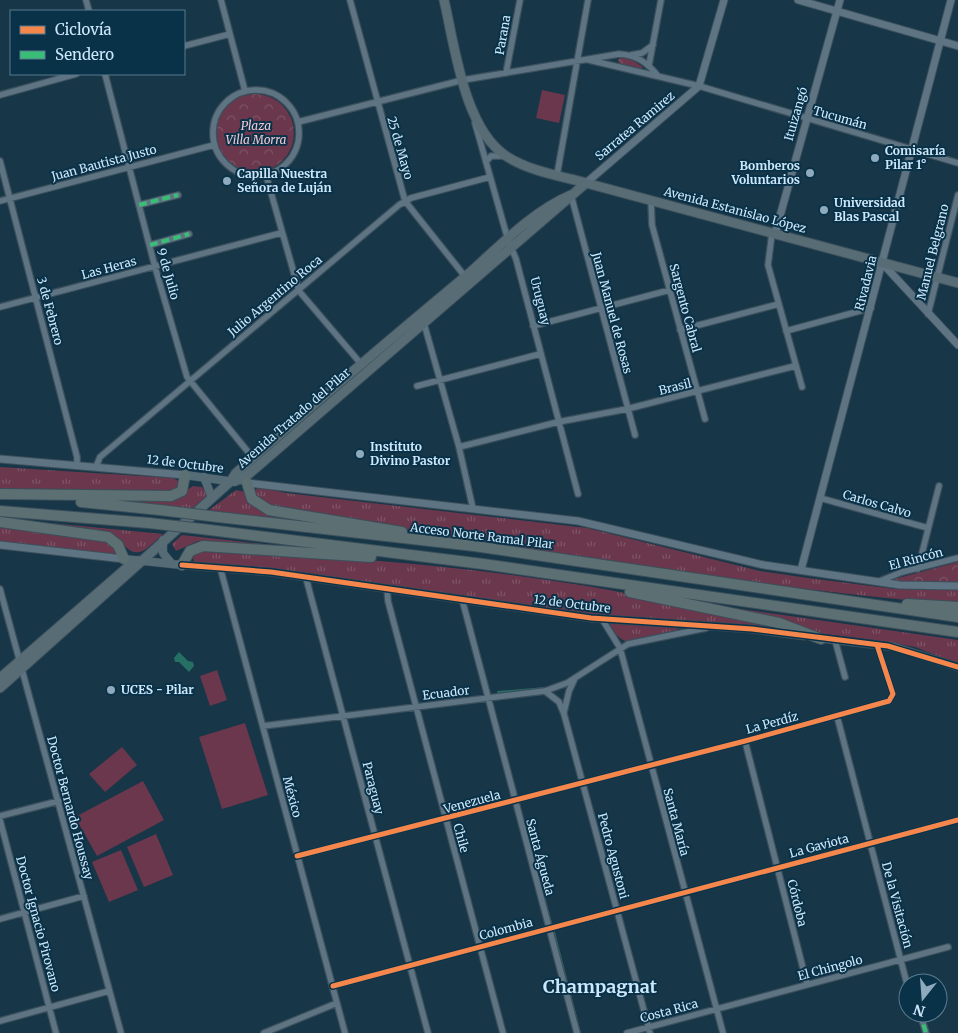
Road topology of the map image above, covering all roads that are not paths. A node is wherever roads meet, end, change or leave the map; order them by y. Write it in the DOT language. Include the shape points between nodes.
graph roads {
  1 [pos="222,0"];
  2 [pos="350,0"];
  3 [pos="444,0"];
  4 [pos="520,0"];
  5 [pos="588,0"];
  6 [pos="661,0"];
  7 [pos="724,0"];
  8 [pos="798,0"];
  9 [pos="840,0"];
  10 [pos="951,0"];
  11 [pos="837,11"];
  12 [pos="230,34"];
  13 [pos="940,40"];
  14 [pos="653,45"];
  15 [pos="185,46"];
  16 [pos="958,46"];
  17 [pos="619,54"];
  18 [pos="631,55"];
  19 [pos="589,60"];
  20 [pos="577,62"];
  21 [pos="650,65"];
  22 [pos="615,66"];
  23 [pos="640,72"];
  24 [pos="506,73"];
  25 [pos="72,75"];
  26 [pos="105,75"];
  27 [pos="658,76"];
  28 [pos="463,80"];
  29 [pos="698,86"];
  30 [pos="245,91"];
  31 [pos="0,95"];
  32 [pos="376,100"];
  33 [pos="473,116"];
  34 [pos="806,119"];
  35 [pos="298,122"];
  36 [pos="214,145"];
  37 [pos="912,150"];
  38 [pos="507,157"];
  39 [pos="0,161"];
  40 [pos="486,162"];
  41 [pos="958,163"];
  42 [pos="129,166"];
  43 [pos="266,175"];
  44 [pos="556,175"];
  45 [pos="490,177"];
  46 [pos="586,183"];
  47 [pos="178,195"];
  48 [pos="571,195"];
  49 [pos="958,195"];
  50 [pos="10,199"];
  51 [pos="651,200"];
  52 [pos="0,201"];
  53 [pos="405,201"];
  54 [pos="139,205"];
  55 [pos="281,233"];
  56 [pos="190,234"];
  57 [pos="773,234"];
  58 [pos="509,243"];
  59 [pos="150,245"];
  60 [pos="882,263"];
  61 [pos="155,267"];
  62 [pos="937,277"];
  63 [pos="468,279"];
  64 [pos="958,283"];
  65 [pos="670,290"];
  66 [pos="299,291"];
  67 [pos="36,298"];
  68 [pos="779,304"];
  69 [pos="0,308"];
  70 [pos="872,308"];
  71 [pos="600,309"];
  72 [pos="928,314"];
  73 [pos="422,318"];
  74 [pos="533,326"];
  75 [pos="680,330"];
  76 [pos="786,331"];
  77 [pos="958,345"];
  78 [pos="540,354"];
  79 [pos="795,366"];
  80 [pos="364,367"];
  81 [pos="441,380"];
  82 [pos="189,381"];
  83 [pos="417,386"];
  84 [pos="802,387"];
  85 [pos="697,392"];
  86 [pos="627,409"];
  87 [pos="705,419"];
  88 [pos="558,422"];
  89 [pos="634,436"];
  90 [pos="459,448"];
  91 [pos="253,458"];
  92 [pos="0,460"];
  93 [pos="77,466"];
  94 [pos="96,467"];
  95 [pos="185,475"];
  96 [pos="204,477"];
  97 [pos="231,481"];
  98 [pos="247,483"];
  99 [pos="939,486"];
  100 [pos="0,494"];
  101 [pos="578,494"];
  102 [pos="212,498"];
  103 [pos="820,498"];
  104 [pos="472,509"];
  105 [pos="0,511"];
  106 [pos="0,522"];
  107 [pos="928,528"];
  108 [pos="163,540"];
  109 [pos="0,545"];
  110 [pos="474,546"];
  111 [pos="958,558"];
  112 [pos="124,559"];
  113 [pos="140,560"];
  114 [pos="177,564"];
  115 [pos="483,564"];
  116 [pos="220,567"];
  117 [pos="918,569"];
  118 [pos="801,570"];
  119 [pos="306,578"];
  120 [pos="583,579"];
  121 [pos="880,581"];
  122 [pos="958,586"];
  123 [pos="0,589"];
  124 [pos="387,589"];
  125 [pos="462,599"];
  126 [pos="839,600"];
  127 [pos="958,607"];
  128 [pos="958,618"];
  129 [pos="602,619"];
  130 [pos="679,624"];
  131 [pos="713,626"];
  132 [pos="958,632"];
  133 [pos="679,634"];
  134 [pos="820,638"];
  135 [pos="835,640"];
  136 [pos="877,645"];
  137 [pos="620,648"];
  138 [pos="20,665"];
  139 [pos="958,667"];
  140 [pos="576,677"];
  141 [pos="845,677"];
  142 [pos="0,678"];
  143 [pos="558,687"];
  144 [pos="0,688"];
  145 [pos="545,692"];
  146 [pos="568,696"];
  147 [pos="486,698"];
  148 [pos="556,698"];
  149 [pos="416,707"];
  150 [pos="564,714"];
  151 [pos="344,715"];
  152 [pos="836,716"];
  153 [pos="263,726"];
  154 [pos="745,741"];
  155 [pos="651,765"];
  156 [pos="582,782"];
  157 [pos="515,800"];
  158 [pos="58,801"];
  159 [pos="0,816"];
  160 [pos="446,819"];
  161 [pos="0,820"];
  162 [pos="958,820"];
  163 [pos="375,838"];
  164 [pos="870,843"];
  165 [pos="298,856"];
  166 [pos="777,867"];
  167 [pos="684,892"];
  168 [pos="84,896"];
  169 [pos="617,910"];
  170 [pos="24,912"];
  171 [pos="0,919"];
  172 [pos="549,928"];
  173 [pos="480,946"];
  174 [pos="948,946"];
  175 [pos="901,960"];
  176 [pos="410,965"];
  177 [pos="904,973"];
  178 [pos="807,984"];
  179 [pos="333,986"];
  180 [pos="109,991"];
  181 [pos="337,1003"];
  182 [pos="50,1007"];
  183 [pos="716,1009"];
  184 [pos="0,1021"];
  185 [pos="649,1030"];
  186 [pos="56,1033"];
  187 [pos="121,1033"];
  188 [pos="264,1033"];
  189 [pos="345,1033"];
  190 [pos="428,1033"];
  191 [pos="503,1033"];
  192 [pos="577,1033"];
  193 [pos="627,1033"];
  194 [pos="722,1033"];
  1 -- 12 [label="street"];
  2 -- 32 [label="street, 25 de Mayo"];
  3 -- 28 [label="main road, Uruguay"];
  4 -- 24 [label="street, Parana"];
  5 -- 20 [label="street"];
  6 -- 14 [label="street"];
  7 -- 29 [label="street"];
  8 -- 11 [label="street"];
  9 -- 11 [label="street, Ituizangó"];
  10 -- 13 [label="street, Rivadavia"];
  11 -- 13 [label="street"];
  11 -- 34 [label="street, Ituizangó"];
  12 -- 15 [label="street"];
  12 -- 30 [label="street"];
  13 -- 16 [label="street"];
  13 -- 37 [label="street, Rivadavia"];
  14 -- 18 [label="street" via="642,53"];
  14 -- 21 [label="street"];
  17 -- 18 [label="street, Tucumán"];
  17 -- 19 [label="street, Tucumán"];
  17 -- 22 [label="street"];
  18 -- 21 [label="street, Tucumán"];
  19 -- 20 [label="street, Tucumán"];
  19 -- 22 [label="street, Tucumán"];
  20 -- 24 [label="street, Tucumán"];
  20 -- 44 [label="street"];
  21 -- 23 [label="street"];
  21 -- 27 [label="street, Tucumán"];
  22 -- 23 [label="street, Tucumán"];
  23 -- 27 [label="street, Tucumán"];
  24 -- 28 [label="street, Tucumán"];
  25 -- 31 [label="street"];
  26 -- 42 [label="street, 9 de Julio"];
  27 -- 29 [label="street, Tucumán"];
  28 -- 32 [label="street"];
  28 -- 33 [label="main road, Uruguay"];
  29 -- 34 [label="street, Tucumán"];
  29 -- 46 [label="street, Sarratea Ramirez"];
  30 -- 35 [label="street" via="257,90 280,97 289,105"];
  30 -- 36 [label="street" via="230,98 216,116"];
  32 -- 35 [label="street"];
  32 -- 53 [label="street, 25 de Mayo"];
  33 -- 38 [label="main road, Uruguay" via="488,140"];
  33 -- 40 [label="street, Uruguay"];
  34 -- 37 [label="street, Tucumán"];
  34 -- 57 [label="street, Ituizangó"];
  35 -- 43 [label="street" via="296,150 284,166"];
  36 -- 42 [label="street, Juan Bautista Justo"];
  36 -- 43 [label="street" via="232,169 243,174"];
  37 -- 41 [label="street, Tucumán"];
  37 -- 60 [label="street, Rivadavia"];
  38 -- 40 [label="street" via="491,156"];
  38 -- 44 [label="main road, Avenida Estanislao López"];
  39 -- 50 [label="street, 3 de Febrero"];
  40 -- 45 [label="street, Uruguay"];
  42 -- 50 [label="street, Juan Bautista Justo"];
  42 -- 54 [label="street, 9 de Julio"];
  43 -- 55 [label="street"];
  44 -- 46 [label="main road, Avenida Estanislao López"];
  45 -- 53 [label="street, Julio Argentino Roca"];
  45 -- 58 [label="street, Uruguay"];
  46 -- 48 [label="main road, Avenida Tratado del Pilar"];
  46 -- 51 [label="main road, Avenida Estanislao López"];
  47 -- 54 [label="street"];
  48 -- 58 [label="main road, Avenida Tratado del Pilar" via="560,208"];
  48 -- 71 [label="street, Juan Manuel de Rosas"];
  49 -- 62 [label="street, Manuel Belgrano"];
  50 -- 52 [label="street, Juan Bautista Justo"];
  50 -- 67 [label="street, 3 de Febrero"];
  51 -- 57 [label="main road, Avenida Estanislao López"];
  51 -- 65 [label="street, Sargento Cabral" via="652,225"];
  53 -- 63 [label="street, 25 de Mayo"];
  53 -- 66 [label="street, Julio Argentino Roca"];
  54 -- 59 [label="street, 9 de Julio"];
  55 -- 61 [label="street, Las Heras"];
  55 -- 66 [label="street"];
  56 -- 59 [label="street"];
  57 -- 60 [label="main road, Avenida Estanislao López"];
  57 -- 68 [label="street, Ituizangó" via="767,260"];
  58 -- 63 [label="main road, Avenida Tratado del Pilar"];
  58 -- 74 [label="street, Uruguay"];
  59 -- 61 [label="street, 9 de Julio"];
  60 -- 62 [label="main road, Avenida Estanislao López"];
  60 -- 70 [label="street, Rivadavia"];
  60 -- 72 [label="street"];
  61 -- 67 [label="street, Las Heras"];
  61 -- 82 [label="street, 9 de Julio"];
  62 -- 64 [label="main road, Avenida Estanislao López"];
  62 -- 72 [label="street, Manuel Belgrano"];
  63 -- 73 [label="main road, Avenida Tratado del Pilar"];
  65 -- 71 [label="street"];
  65 -- 75 [label="street, Sargento Cabral"];
  66 -- 80 [label="street"];
  66 -- 82 [label="street, Julio Argentino Roca"];
  67 -- 69 [label="street, Las Heras"];
  67 -- 93 [label="street, 3 de Febrero"];
  68 -- 75 [label="street"];
  68 -- 76 [label="street, Ituizangó"];
  70 -- 76 [label="street"];
  70 -- 103 [label="street, Rivadavia"];
  71 -- 74 [label="street"];
  71 -- 86 [label="street, Juan Manuel de Rosas"];
  72 -- 77 [label="street"];
  73 -- 80 [label="main road, Avenida Tratado del Pilar"];
  73 -- 81 [label="street"];
  74 -- 78 [label="street, Uruguay"];
  75 -- 85 [label="street, Sargento Cabral"];
  76 -- 79 [label="street, Ituizangó"];
  78 -- 81 [label="street"];
  78 -- 88 [label="street, Uruguay"];
  79 -- 84 [label="street, Ituizangó"];
  79 -- 85 [label="street, Brasil"];
  80 -- 91 [label="main road, Avenida Tratado del Pilar"];
  80 -- 97 [label="main road, Avenida Tratado del Pilar" via="243,479"];
  81 -- 83 [label="street"];
  81 -- 90 [label="street"];
  82 -- 91 [label="street, 9 de Julio"];
  82 -- 94 [label="street, Julio Argentino Roca" via="100,457"];
  85 -- 86 [label="street, Brasil"];
  85 -- 87 [label="street, Sargento Cabral"];
  86 -- 88 [label="street, Brasil"];
  86 -- 89 [label="street, Juan Manuel de Rosas"];
  88 -- 90 [label="street, Brasil"];
  88 -- 101 [label="street, Uruguay"];
  90 -- 104 [label="street"];
  91 -- 97 [label="main road, Avenida Tratado del Pilar"];
  92 -- 93 [label="street, 12 de Octubre"];
  93 -- 94 [label="street, 12 de Octubre"];
  94 -- 95 [label="street, 12 de Octubre"];
  95 -- 96 [label="main road, 12 de Octubre"];
  95 -- 100 [label="highway" via="182,491 171,496"];
  96 -- 97 [label="main road, 12 de Octubre"];
  96 -- 102 [label="main road"];
  97 -- 98 [label="main road, 12 de Octubre"];
  97 -- 102 [label="main road"];
  98 -- 104 [label="street, 12 de Octubre"];
  98 -- 110 [label="highway" via="254,502 274,512"];
  99 -- 107 [label="street"];
  100 -- 110 [label="highway, Acceso Norte Ramal Pilar, bridge"];
  102 -- 108 [label="main road"];
  103 -- 107 [label="street, Carlos Calvo"];
  103 -- 118 [label="street, Rivadavia"];
  104 -- 118 [label="street, 12 de Octubre" via="592,523 748,562"];
  105 -- 115 [label="highway, bridge" via="149,523"];
  106 -- 112 [label="highway" via="108,537 118,545"];
  107 -- 117 [label="street"];
  108 -- 113 [label="main road"];
  108 -- 114 [label="main road" via="162,553"];
  109 -- 112 [label="street, 12 de Octubre"];
  110 -- 126 [label="highway, Acceso Norte Ramal Pilar"];
  111 -- 117 [label="street, El Rincón"];
  112 -- 113 [label="main road, 12 de Octubre"];
  113 -- 114 [label="main road, 12 de Octubre"];
  113 -- 138 [label="main road" via="129,566"];
  114 -- 115 [label="highway" via="190,551 203,546"];
  114 -- 116 [label="street, 12 de Octubre"];
  115 -- 120 [label="highway"];
  116 -- 119 [label="street, 12 de Octubre"];
  116 -- 153 [label="street, México"];
  117 -- 121 [label="street, El Rincón"];
  118 -- 121 [label="street, 12 de Octubre"];
  119 -- 124 [label="street, 12 de Octubre"];
  119 -- 151 [label="street, Paraguay"];
  120 -- 132 [label="highway"];
  120 -- 134 [label="highway" via="779,623"];
  121 -- 122 [label="street, 12 de Octubre" via="912,586"];
  123 -- 138 [label="street, Doctor Bernardo Houssay"];
  124 -- 125 [label="street, 12 de Octubre"];
  124 -- 149 [label="street, Chile"];
  125 -- 129 [label="street, 12 de Octubre"];
  125 -- 147 [label="street, Santa Águeda"];
  126 -- 127 [label="highway"];
  126 -- 128 [label="highway, Acceso Norte Ramal Pilar"];
  129 -- 130 [label="street, 12 de Octubre"];
  129 -- 137 [label="street, Santa María"];
  130 -- 131 [label="street, 12 de Octubre"];
  130 -- 133 [label="street"];
  131 -- 133 [label="street, Ecuador"];
  131 -- 134 [label="street, 12 de Octubre"];
  133 -- 137 [label="street, Ecuador"];
  134 -- 135 [label="street, 12 de Octubre"];
  135 -- 136 [label="street, 12 de Octubre"];
  135 -- 141 [label="street"];
  136 -- 139 [label="street, 12 de Octubre" via="896,647"];
  136 -- 152 [label="street, La Perdíz" via="893,694 889,701"];
  137 -- 140 [label="street, Ecuador"];
  137 -- 155 [label="street, Santa María"];
  138 -- 142 [label="main road"];
  138 -- 144 [label="main road"];
  138 -- 158 [label="street, Doctor Bernardo Houssay"];
  140 -- 143 [label="street, Ecuador"];
  140 -- 146 [label="street, Pedro Agustoni"];
  143 -- 145 [label="street, Ecuador"];
  143 -- 146 [label="street" via="565,689"];
  143 -- 148 [label="street"];
  145 -- 147 [label="street, Ecuador"];
  145 -- 148 [label="street"];
  146 -- 148 [label="street"];
  146 -- 150 [label="street, Pedro Agustoni"];
  147 -- 149 [label="street, Ecuador"];
  147 -- 157 [label="street, Santa Águeda"];
  148 -- 150 [label="street, Pedro Agustoni"];
  149 -- 151 [label="street, Ecuador"];
  149 -- 160 [label="street, Chile"];
  150 -- 156 [label="street, Pedro Agustoni"];
  151 -- 153 [label="street, Ecuador"];
  151 -- 163 [label="street, Paraguay"];
  152 -- 154 [label="street, La Perdíz"];
  152 -- 164 [label="street, De la Visitación"];
  153 -- 165 [label="street, México"];
  154 -- 155 [label="street, La Perdíz"];
  154 -- 166 [label="street, Córdoba"];
  155 -- 156 [label="street, Venezuela"];
  155 -- 167 [label="street, Santa María"];
  156 -- 157 [label="street, Venezuela"];
  156 -- 169 [label="street, Pedro Agustoni"];
  157 -- 160 [label="street, Venezuela"];
  157 -- 172 [label="street, Santa Águeda"];
  158 -- 159 [label="street"];
  158 -- 168 [label="street, Doctor Bernardo Houssay"];
  160 -- 163 [label="street, Venezuela"];
  160 -- 173 [label="street, Chile"];
  161 -- 170 [label="street, Doctor Ignacio Pirovano"];
  162 -- 164 [label="street, La Gaviota"];
  163 -- 165 [label="street, Venezuela"];
  163 -- 176 [label="street, Paraguay"];
  164 -- 166 [label="street, La Gaviota"];
  164 -- 175 [label="street, De la Visitación"];
  165 -- 179 [label="street, México"];
  166 -- 167 [label="street, La Gaviota"];
  166 -- 178 [label="street, Córdoba"];
  167 -- 169 [label="street, Colombia"];
  167 -- 183 [label="street, Santa María"];
  168 -- 170 [label="street"];
  168 -- 180 [label="street, Doctor Bernardo Houssay"];
  169 -- 172 [label="street, Colombia"];
  169 -- 185 [label="street, Pedro Agustoni"];
  170 -- 171 [label="street"];
  170 -- 182 [label="street, Doctor Ignacio Pirovano"];
  172 -- 173 [label="street, Colombia"];
  172 -- 192 [label="street, Santa Águeda"];
  173 -- 176 [label="street, Colombia"];
  173 -- 191 [label="street, Chile"];
  174 -- 175 [label="street, El Chingolo"];
  175 -- 177 [label="street, De la Visitación"];
  175 -- 178 [label="street, El Chingolo"];
  176 -- 179 [label="street, Colombia"];
  176 -- 190 [label="street, Paraguay"];
  178 -- 183 [label="street, El Chingolo"];
  179 -- 181 [label="street, México"];
  180 -- 182 [label="street"];
  180 -- 187 [label="street, Doctor Bernardo Houssay"];
  181 -- 188 [label="street"];
  181 -- 189 [label="street, México"];
  182 -- 184 [label="street"];
  182 -- 186 [label="street, Doctor Ignacio Pirovano"];
  183 -- 185 [label="street, Costa Rica"];
  183 -- 194 [label="street, Santa María"];
  185 -- 193 [label="street, Costa Rica"];
}
